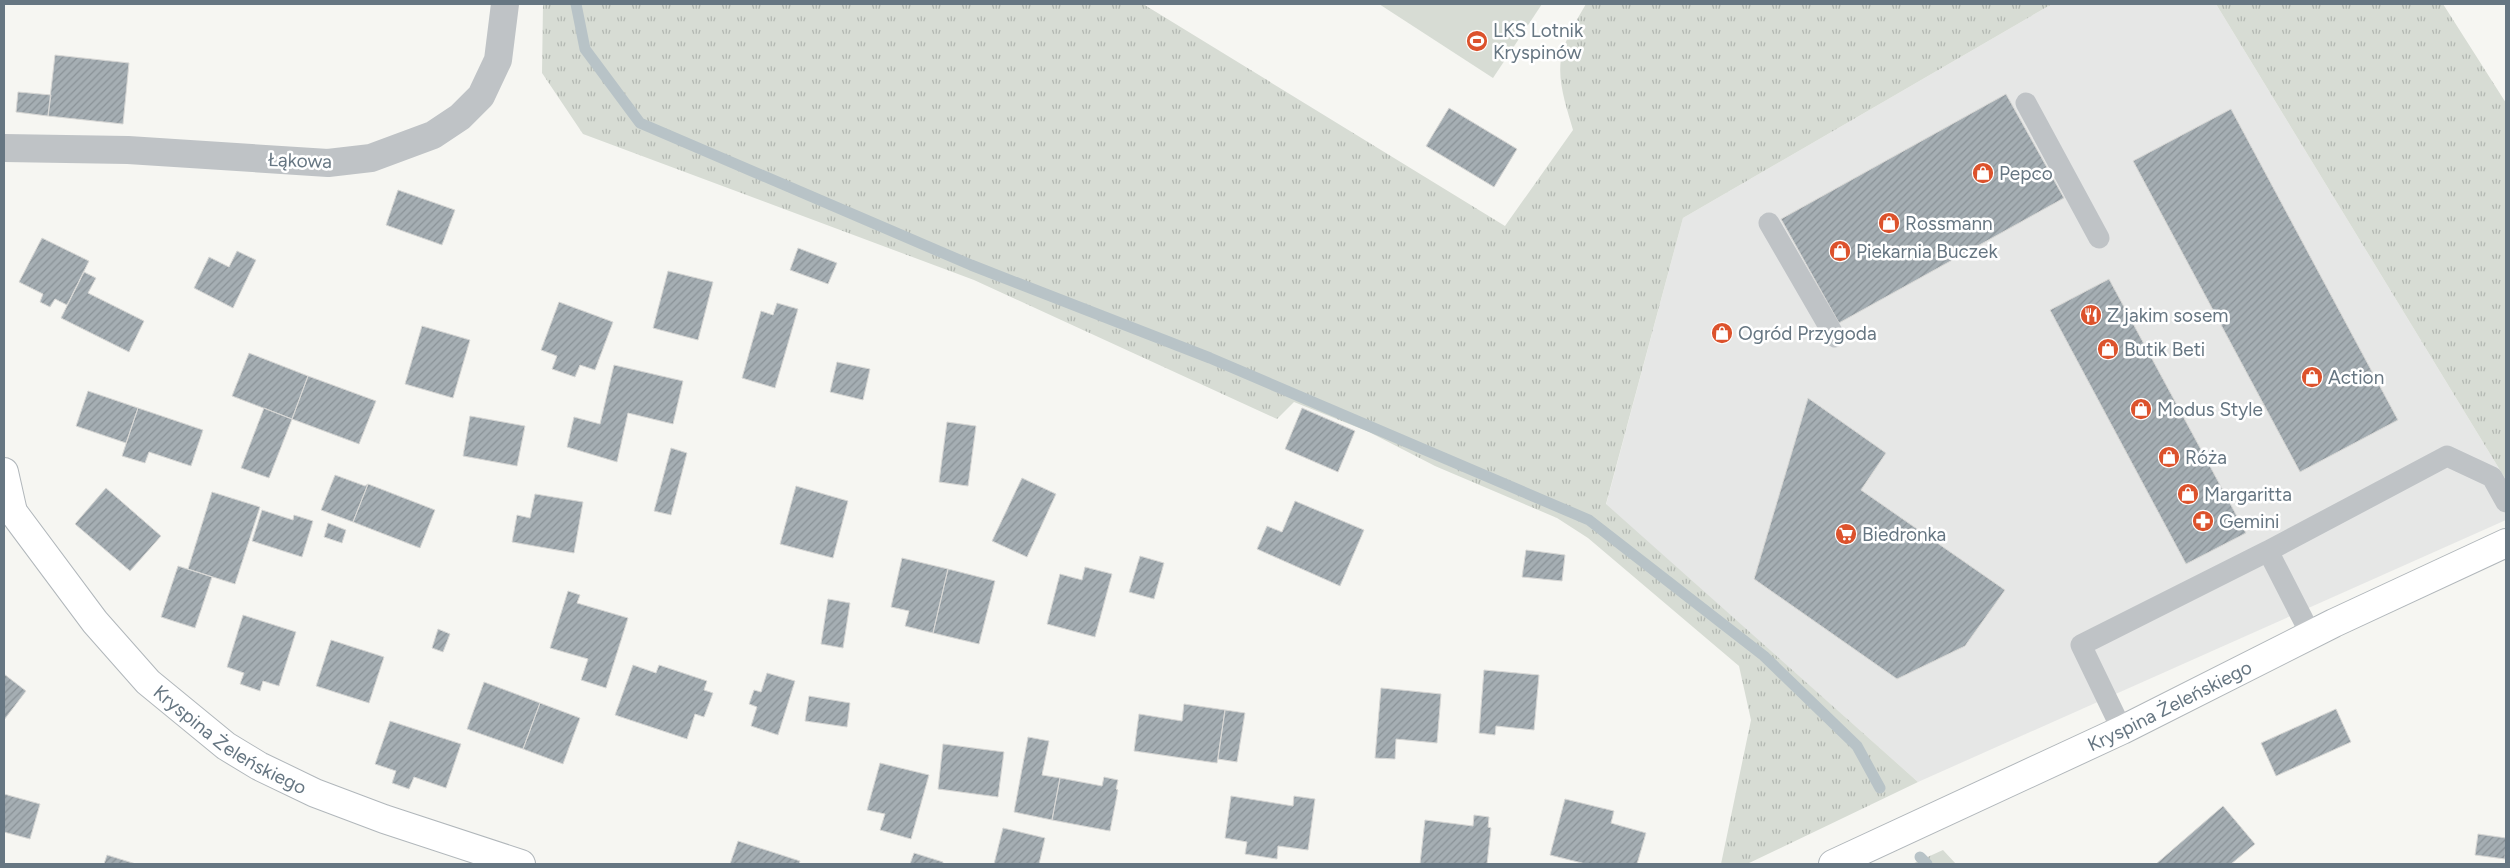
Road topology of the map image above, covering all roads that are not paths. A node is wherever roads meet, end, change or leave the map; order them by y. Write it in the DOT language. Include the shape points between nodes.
graph roads {
  1 [pos="505,4"];
  2 [pos="2026,102"];
  3 [pos="4,148"];
  4 [pos="1769,223"];
  5 [pos="2099,238"];
  6 [pos="1835,337"];
  7 [pos="4,472"];
  8 [pos="2506,502"];
  9 [pos="8,509"];
  10 [pos="2506,543"];
  11 [pos="2268,551"];
  12 [pos="2311,635"];
  13 [pos="2122,730"];
  14 [pos="521,864"];
  15 [pos="1833,864"];
  1 -- 3 [label="street, Łąkowa" via="498,60 482,96 460,117 433,135 371,158 328,163 128,150"];
  2 -- 5 [label="lane"];
  4 -- 6 [label="lane"];
  7 -- 9 [label="main road, Kryspina Żeleńskiego"];
  8 -- 11 [label="lane" via="2492,477 2447,456"];
  9 -- 14 [label="main road, Kryspina Żeleńskiego" via="95,622 148,682 226,746 258,766 315,793"];
  10 -- 12 [label="main road, Kryspina Żeleńskiego"];
  11 -- 12 [label="lane"];
  11 -- 13 [label="lane" via="2081,645"];
  12 -- 13 [label="main road, Kryspina Żeleńskiego"];
  13 -- 15 [label="main road, Kryspina Żeleńskiego"];
}
